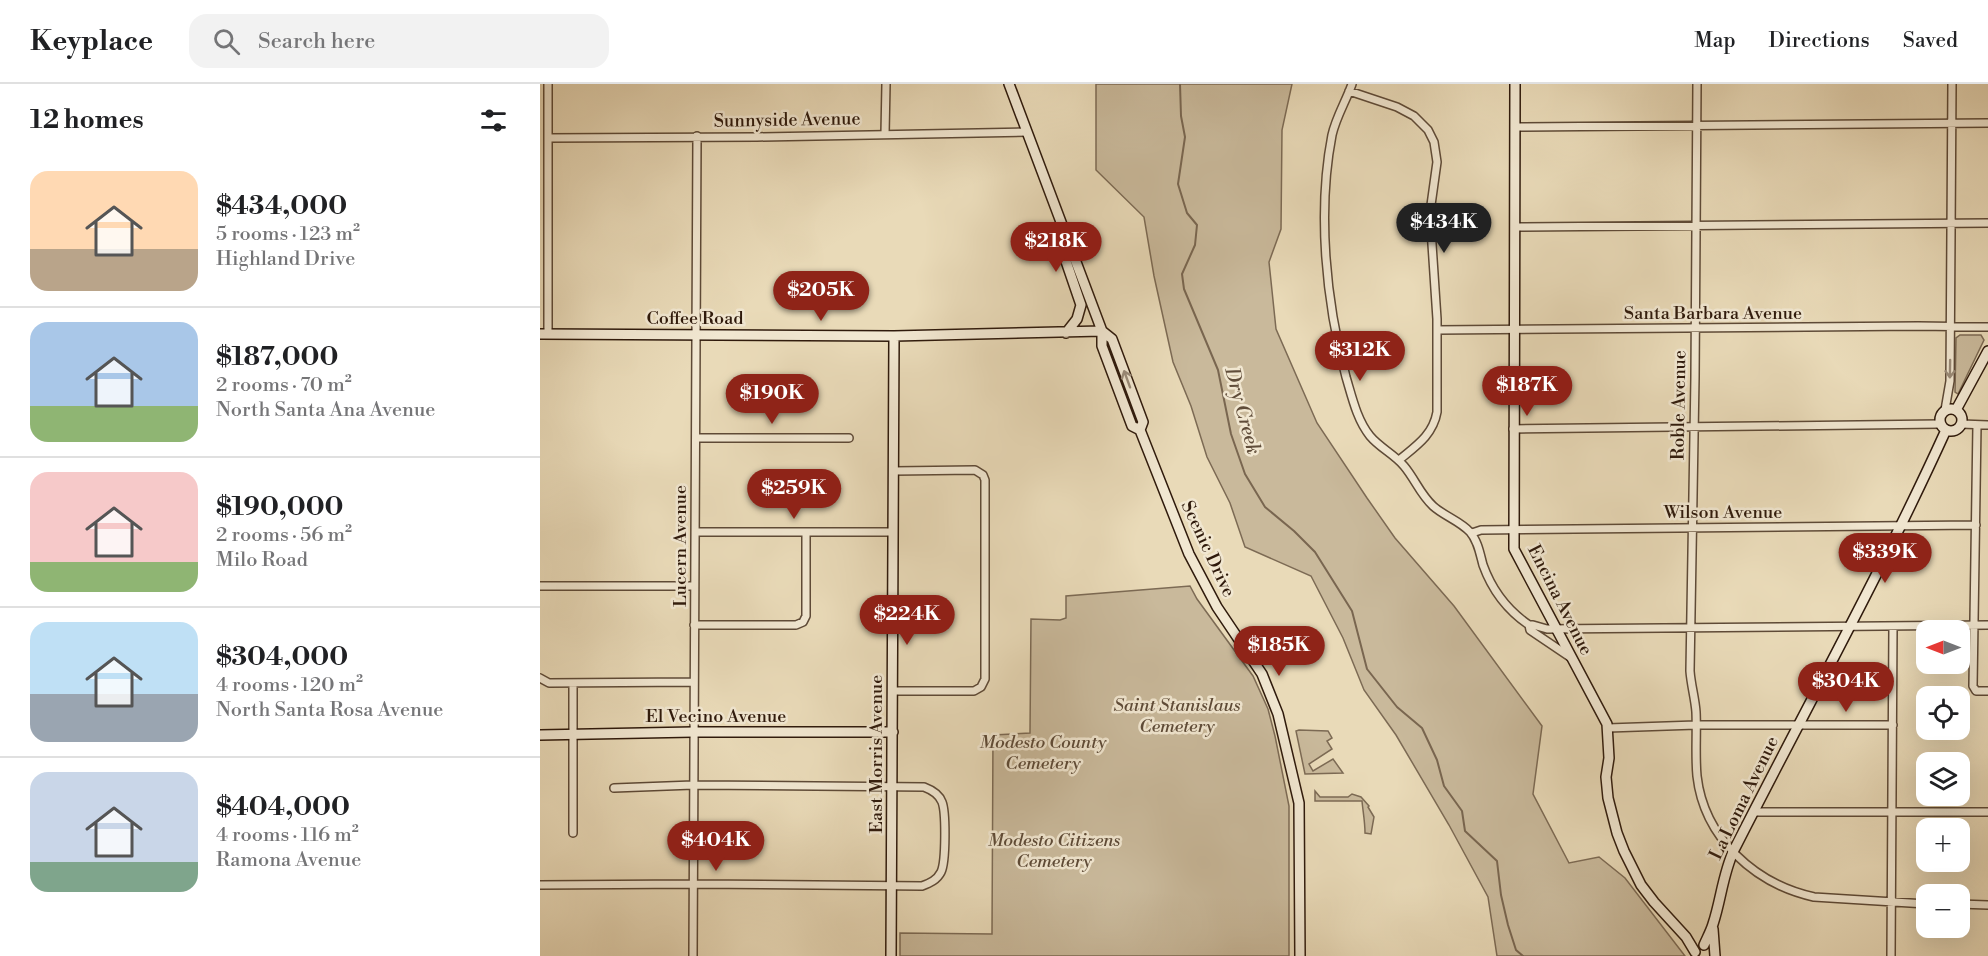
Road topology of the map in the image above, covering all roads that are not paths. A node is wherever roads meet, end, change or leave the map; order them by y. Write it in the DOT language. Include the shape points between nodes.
graph roads {
  1 [pos="548,84"];
  2 [pos="886,84"];
  3 [pos="1009,84"];
  4 [pos="1515,84"];
  5 [pos="1697,84"];
  6 [pos="1952,84"];
  7 [pos="1350,87"];
  8 [pos="1952,123"];
  9 [pos="1988,123"];
  10 [pos="1696,125"];
  11 [pos="1515,127"];
  12 [pos="1027,132"];
  13 [pos="885,134"];
  14 [pos="698,136"];
  15 [pos="548,138"];
  16 [pos="1951,222"];
  17 [pos="1988,222"];
  18 [pos="1061,224"];
  19 [pos="1696,225"];
  20 [pos="1515,227"];
  21 [pos="1950,327"];
  22 [pos="1988,327"];
  23 [pos="1695,328"];
  24 [pos="1514,329"];
  25 [pos="1437,330"];
  26 [pos="1102,331"];
  27 [pos="1066,333"];
  28 [pos="544,334"];
  29 [pos="696,334"];
  30 [pos="894,336"];
  31 [pos="1988,351"];
  32 [pos="1945,410"];
  33 [pos="1956,410"];
  34 [pos="1961,424"];
  35 [pos="1977,425"];
  36 [pos="1988,425"];
  37 [pos="1943,427"];
  38 [pos="1694,428"];
  39 [pos="1513,429"];
  40 [pos="696,438"];
  41 [pos="849,438"];
  42 [pos="1399,460"];
  43 [pos="894,471"];
  44 [pos="1976,525"];
  45 [pos="1692,526"];
  46 [pos="1899,526"];
  47 [pos="1513,530"];
  48 [pos="695,532"];
  49 [pos="806,532"];
  50 [pos="894,532"];
  51 [pos="1472,533"];
  52 [pos="540,586"];
  53 [pos="694,586"];
  54 [pos="694,625"];
  55 [pos="1529,625"];
  56 [pos="1974,625"];
  57 [pos="1988,625"];
  58 [pos="1849,626"];
  59 [pos="1893,626"];
  60 [pos="1691,628"];
  61 [pos="1556,629"];
  62 [pos="1572,659"];
  63 [pos="540,678"];
  64 [pos="694,682"];
  65 [pos="573,683"];
  66 [pos="1988,691"];
  67 [pos="893,692"];
  68 [pos="1696,725"];
  69 [pos="1893,725"];
  70 [pos="1799,726"];
  71 [pos="1608,728"];
  72 [pos="693,732"];
  73 [pos="893,732"];
  74 [pos="573,734"];
  75 [pos="540,735"];
  76 [pos="693,785"];
  77 [pos="892,785"];
  78 [pos="614,788"];
  79 [pos="1988,812"];
  80 [pos="1755,813"];
  81 [pos="1892,813"];
  82 [pos="573,832"];
  83 [pos="1733,852"];
  84 [pos="693,884"];
  85 [pos="540,885"];
  86 [pos="892,886"];
  87 [pos="1891,903"];
  88 [pos="1916,904"];
  89 [pos="1970,904"];
  90 [pos="1988,905"];
  91 [pos="1713,927"];
  92 [pos="1699,949"];
  93 [pos="1715,953"];
  94 [pos="693,956"];
  95 [pos="891,956"];
  96 [pos="1300,956"];
  97 [pos="1891,956"];
  1 -- 15 [label="street"];
  2 -- 13 [label="street"];
  3 -- 12 [label="main road, Scenic Drive"];
  4 -- 11 [label="main road, Encina Avenue"];
  5 -- 10 [label="street, Roble Avenue"];
  6 -- 8 [label="street"];
  7 -- 25 [label="street" via="1414,116 1434,142 1437,158 1431,241"];
  7 -- 42 [label="street" via="1333,131 1328,174 1326,240 1332,312 1345,373 1363,425 1374,440"];
  8 -- 9 [label="street"];
  8 -- 10 [label="street"];
  8 -- 16 [label="street"];
  10 -- 11 [label="street"];
  10 -- 19 [label="street, Roble Avenue"];
  11 -- 20 [label="main road, Encina Avenue"];
  12 -- 13 [label="street, Sunnyside Avenue"];
  12 -- 18 [label="main road, Scenic Drive"];
  13 -- 14 [label="street, Sunnyside Avenue"];
  14 -- 15 [label="street, Sunnyside Avenue"];
  14 -- 29 [label="street, Lucern Avenue"];
  15 -- 28 [label="street"];
  16 -- 17 [label="street"];
  16 -- 19 [label="street"];
  16 -- 21 [label="street"];
  18 -- 26 [label="main road, Scenic Drive"];
  18 -- 27 [label="main road" via="1057,235 1081,305 1077,319"];
  19 -- 20 [label="street"];
  19 -- 23 [label="street, Roble Avenue"];
  20 -- 24 [label="main road, Encina Avenue"];
  21 -- 22 [label="street, Santa Barbara Avenue"];
  21 -- 23 [label="street, Santa Barbara Avenue"];
  21 -- 32 [label="street, one-way"];
  23 -- 24 [label="street, Santa Barbara Avenue"];
  23 -- 38 [label="street, Roble Avenue"];
  24 -- 25 [label="street, Santa Barbara Avenue"];
  24 -- 39 [label="main road, Encina Avenue"];
  25 -- 42 [label="street" via="1436,418 1427,436"];
  26 -- 27 [label="main road, Coffee Road"];
  26 -- 96 [label="main road, Scenic Drive" via="1112,339 1143,422 1140,430 1198,572 1256,663 1278,714 1299,803"];
  27 -- 30 [label="main road, Coffee Road"];
  28 -- 29 [label="main road, Coffee Road"];
  29 -- 30 [label="main road, Coffee Road"];
  29 -- 40 [label="street, Lucern Avenue"];
  30 -- 43 [label="main road, East Morris Avenue"];
  31 -- 33 [label="main road"];
  32 -- 33 [label="main road"];
  32 -- 37 [label="main road" via="1941,415"];
  33 -- 34 [label="main road"];
  34 -- 35 [label="street"];
  34 -- 37 [label="main road" via="1953,431"];
  35 -- 36 [label="street"];
  35 -- 44 [label="street"];
  37 -- 38 [label="street"];
  37 -- 46 [label="main road, La Loma Avenue"];
  38 -- 39 [label="street"];
  38 -- 45 [label="street, Roble Avenue"];
  39 -- 47 [label="main road, Encina Avenue"];
  40 -- 41 [label="street"];
  40 -- 48 [label="street, Lucern Avenue"];
  42 -- 51 [label="street" via="1426,499"];
  43 -- 50 [label="main road, East Morris Avenue"];
  43 -- 67 [label="street" via="975,470 983,475 985,679 974,691"];
  44 -- 46 [label="street, Wilson Avenue"];
  44 -- 56 [label="street"];
  45 -- 46 [label="street, Wilson Avenue"];
  45 -- 47 [label="street, Wilson Avenue"];
  45 -- 60 [label="street, Roble Avenue"];
  46 -- 58 [label="main road, La Loma Avenue"];
  47 -- 51 [label="street, Wilson Avenue"];
  47 -- 61 [label="main road, Encina Avenue" via="1515,552"];
  48 -- 49 [label="street"];
  48 -- 53 [label="street, Lucern Avenue"];
  49 -- 50 [label="street"];
  49 -- 54 [label="street" via="803,622"];
  50 -- 67 [label="main road, East Morris Avenue"];
  51 -- 55 [label="street" via="1496,592"];
  52 -- 53 [label="street"];
  53 -- 54 [label="street, Lucern Avenue"];
  54 -- 64 [label="street, Lucern Avenue"];
  55 -- 61 [label="street"];
  55 -- 62 [label="street" via="1530,630"];
  56 -- 57 [label="street"];
  56 -- 59 [label="street"];
  56 -- 66 [label="street" via="1973,688"];
  58 -- 59 [label="street"];
  58 -- 60 [label="street"];
  58 -- 70 [label="main road, La Loma Avenue"];
  59 -- 69 [label="street"];
  60 -- 61 [label="street"];
  60 -- 68 [label="street, Roble Avenue" via="1690,671"];
  61 -- 62 [label="main road, Encina Avenue"];
  62 -- 71 [label="main road, Encina Avenue"];
  63 -- 65 [label="street" via="549,683"];
  64 -- 65 [label="street"];
  64 -- 72 [label="street, Lucern Avenue"];
  65 -- 74 [label="street"];
  67 -- 73 [label="main road, East Morris Avenue"];
  68 -- 70 [label="street"];
  68 -- 71 [label="street"];
  68 -- 83 [label="street, Roble Avenue" via="1697,776 1703,803 1716,830"];
  69 -- 70 [label="street"];
  69 -- 81 [label="street"];
  70 -- 80 [label="main road, La Loma Avenue"];
  71 -- 92 [label="main road" via="1607,788 1624,851 1654,902"];
  72 -- 73 [label="main road, El Vecino Avenue"];
  72 -- 74 [label="main road, El Vecino Avenue"];
  72 -- 76 [label="street, Lucern Avenue"];
  73 -- 77 [label="main road, East Morris Avenue"];
  74 -- 75 [label="main road, El Vecino Avenue"];
  74 -- 82 [label="street"];
  76 -- 77 [label="street"];
  76 -- 78 [label="street"];
  76 -- 84 [label="street, Lucern Avenue"];
  77 -- 86 [label="main road, East Morris Avenue"];
  77 -- 86 [label="street" via="930,789 939,796 944,809 941,872 934,881 922,886"];
  79 -- 81 [label="street"];
  80 -- 81 [label="street"];
  80 -- 83 [label="main road, La Loma Avenue"];
  81 -- 87 [label="street"];
  83 -- 87 [label="street, Roble Avenue" via="1760,876 1798,894"];
  83 -- 91 [label="main road, La Loma Avenue"];
  84 -- 85 [label="street"];
  84 -- 86 [label="street"];
  84 -- 94 [label="street, Lucern Avenue"];
  86 -- 95 [label="main road, East Morris Avenue"];
  87 -- 88 [label="street, Roble Avenue"];
  87 -- 97 [label="street"];
  89 -- 90 [label="street"];
  91 -- 92 [label="main road, La Loma Avenue"];
  91 -- 93 [label="main road, La Loma Avenue"];
  92 -- 93 [label="main road" via="1709,946"];
}
